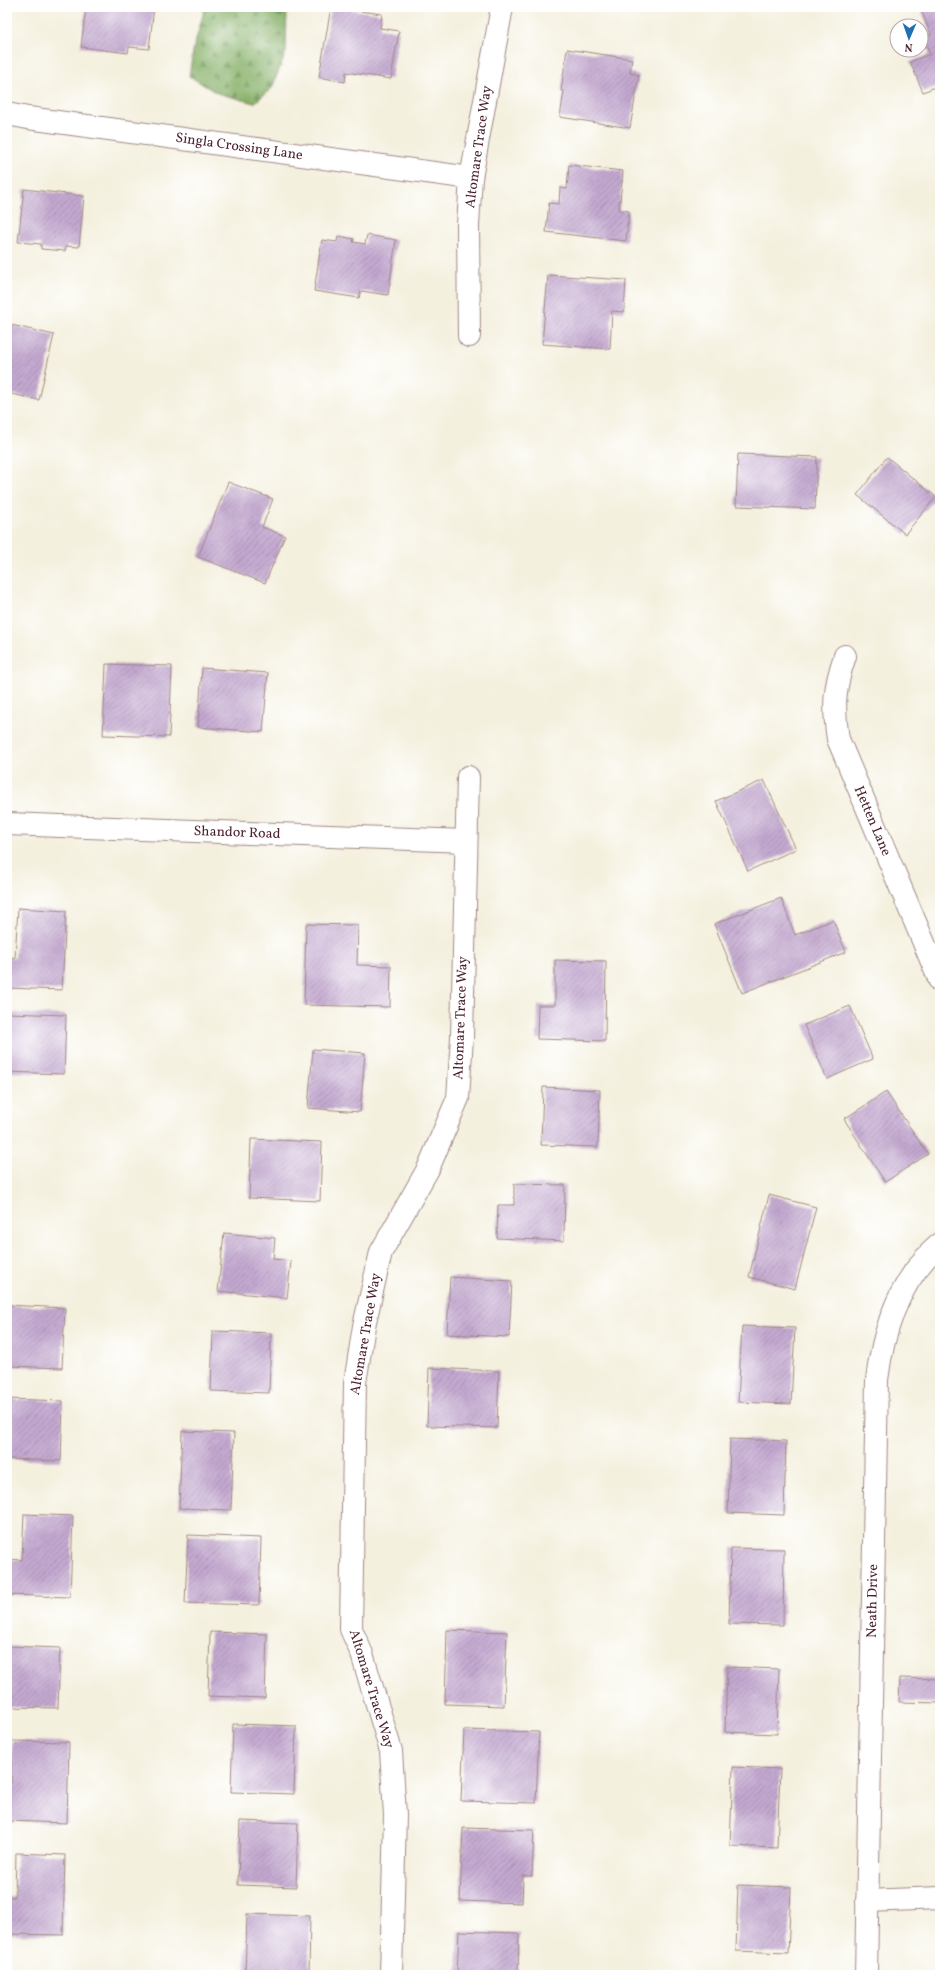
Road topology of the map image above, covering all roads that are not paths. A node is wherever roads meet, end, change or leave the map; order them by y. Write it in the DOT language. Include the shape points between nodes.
graph roads {
  1 [pos="502,7"];
  2 [pos="7,114"];
  3 [pos="471,178"];
  4 [pos="468,336"];
  5 [pos="845,656"];
  6 [pos="468,777"];
  7 [pos="7,824"];
  8 [pos="466,841"];
  9 [pos="940,981"];
  10 [pos="940,1244"];
  11 [pos="940,1898"];
  12 [pos="868,1900"];
  13 [pos="390,1975"];
  14 [pos="866,1975"];
  1 -- 3 [label="street, Altomare Trace Way"];
  2 -- 3 [label="street, Singla Crossing Lane"];
  3 -- 4 [label="street, Altomare Trace Way" via="468,225"];
  5 -- 9 [label="street, Hetten Lane" via="837,680 834,709 838,739"];
  6 -- 8 [label="street, Altomare Trace Way"];
  7 -- 8 [label="street, Shandor Road"];
  8 -- 13 [label="street, Altomare Trace Way" via="462,1037 458,1098 428,1169 381,1252 364,1326 355,1383 351,1629 362,1654 391,1751 395,1815"];
  10 -- 12 [label="street, Neath Drive" via="909,1280 892,1314 880,1350 877,1380"];
  11 -- 12 [label="street"];
  12 -- 14 [label="street, Neath Drive"];
}
